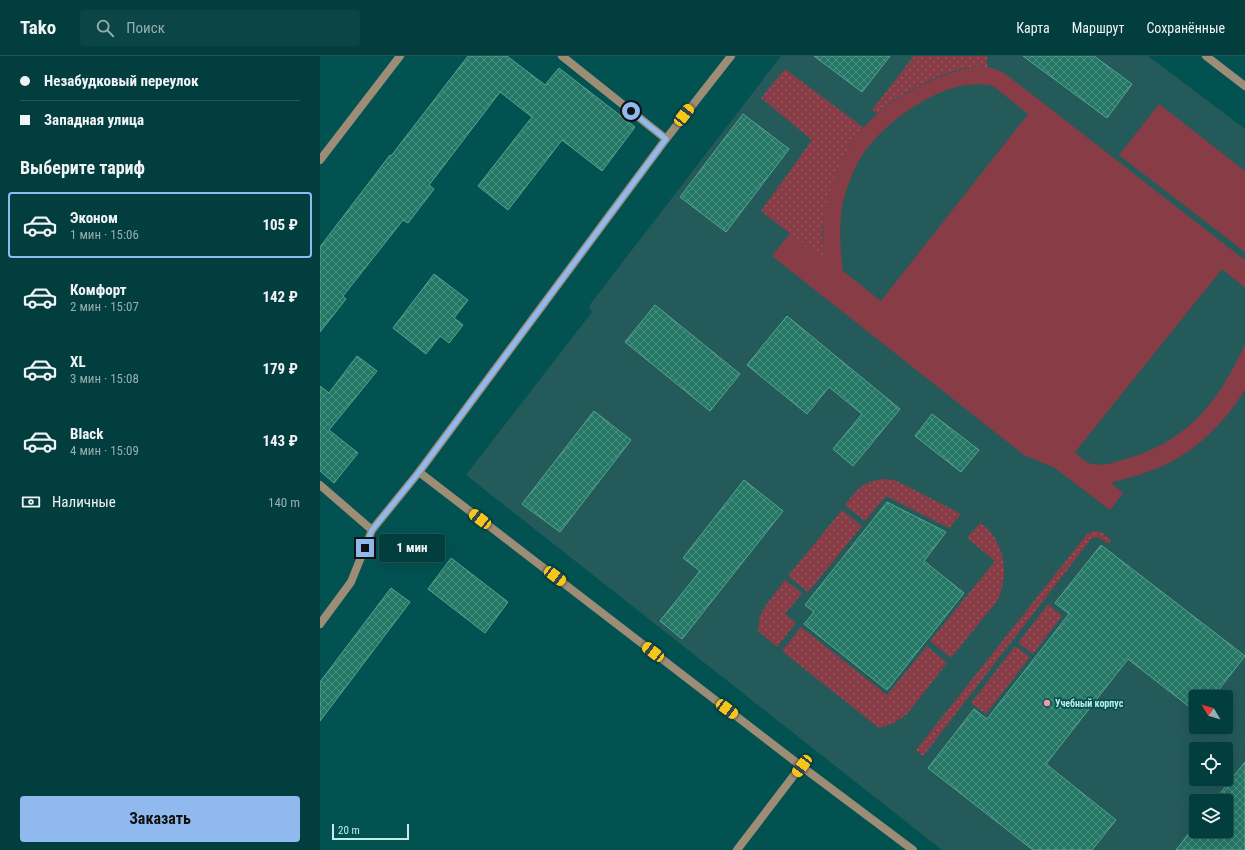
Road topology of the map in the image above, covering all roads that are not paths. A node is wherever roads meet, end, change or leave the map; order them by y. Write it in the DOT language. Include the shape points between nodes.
graph roads {
  1 [pos="400,56"];
  2 [pos="562,56"];
  3 [pos="731,56"];
  4 [pos="1206,56"];
  5 [pos="1245,86"];
  6 [pos="666,139"];
  7 [pos="320,160"];
  8 [pos="419,472"];
  9 [pos="320,485"];
  10 [pos="372,530"];
  11 [pos="320,624"];
  12 [pos="802,766"];
  13 [pos="738,850"];
  14 [pos="913,850"];
  1 -- 7 [label="street"];
  2 -- 6 [label="street"];
  3 -- 6 [label="street"];
  4 -- 5 [label="street"];
  6 -- 8 [label="street"];
  8 -- 10 [label="street"];
  8 -- 12 [label="street"];
  9 -- 10 [label="street"];
  10 -- 11 [label="street" via="351,582"];
  12 -- 13 [label="street"];
  12 -- 14 [label="street"];
}
